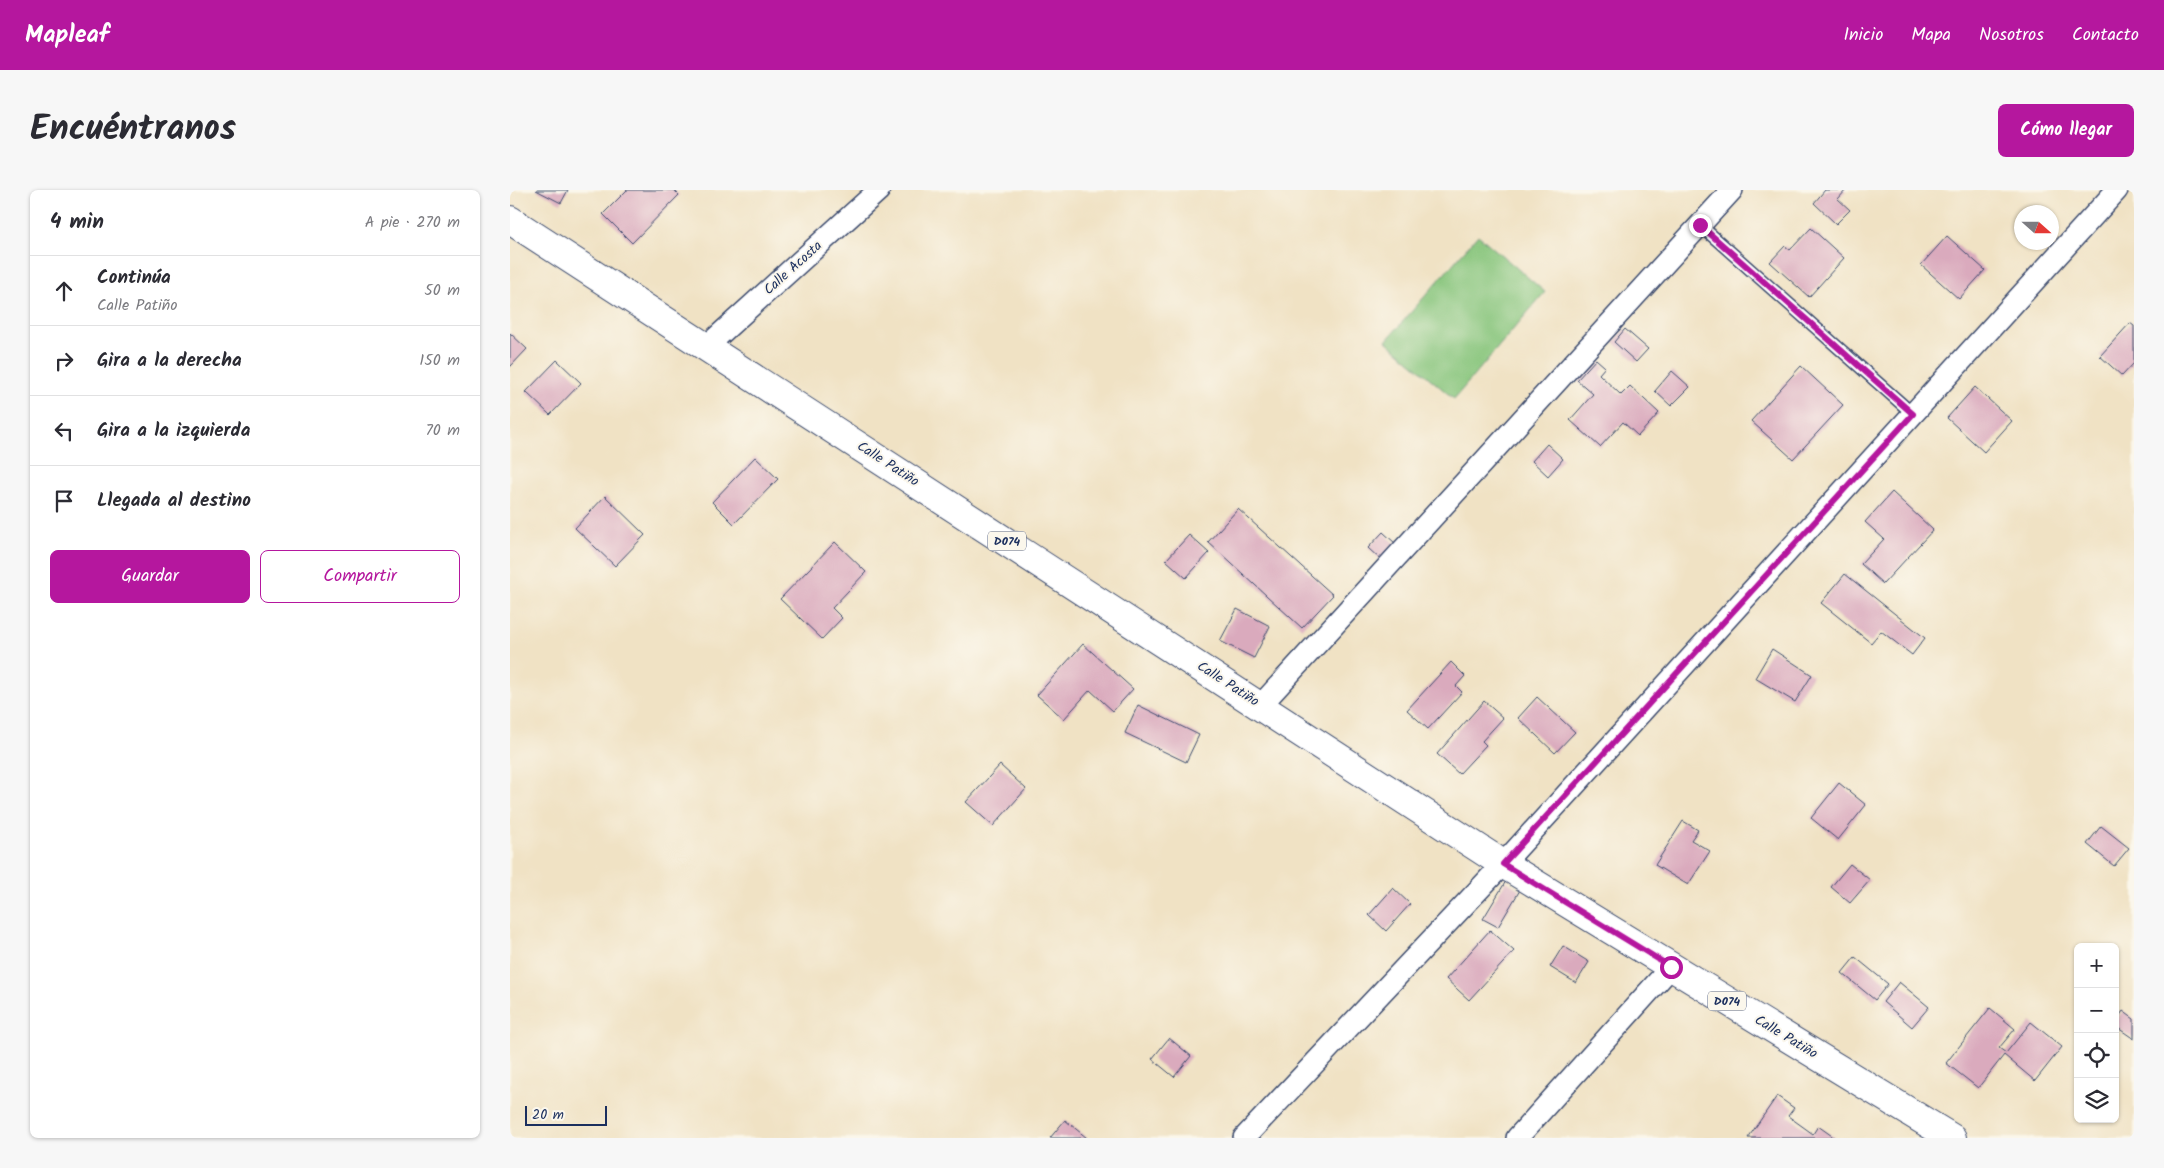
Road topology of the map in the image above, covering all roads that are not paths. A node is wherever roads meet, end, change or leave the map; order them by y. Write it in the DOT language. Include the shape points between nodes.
graph roads {
  1 [pos="879,190"];
  2 [pos="1732,190"];
  3 [pos="2117,190"];
  4 [pos="510,220"];
  5 [pos="1700,225"];
  6 [pos="706,347"];
  7 [pos="1913,414"];
  8 [pos="1261,705"];
  9 [pos="1503,864"];
  10 [pos="1671,967"];
  11 [pos="1244,1138"];
  12 [pos="1517,1138"];
  13 [pos="1952,1138"];
  1 -- 6 [label="street, Calle Acosta"];
  2 -- 5 [label="street"];
  3 -- 7 [label="street"];
  4 -- 6 [label="main road, Calle Patiño / D074"];
  5 -- 7 [label="lane"];
  5 -- 8 [label="street"];
  6 -- 8 [label="main road, Calle Patiño / D074"];
  7 -- 9 [label="street"];
  8 -- 9 [label="main road, Calle Patiño / D074"];
  9 -- 10 [label="main road, Calle Patiño / D074"];
  9 -- 11 [label="street"];
  10 -- 12 [label="street"];
  10 -- 13 [label="main road, Calle Patiño / D074"];
}
